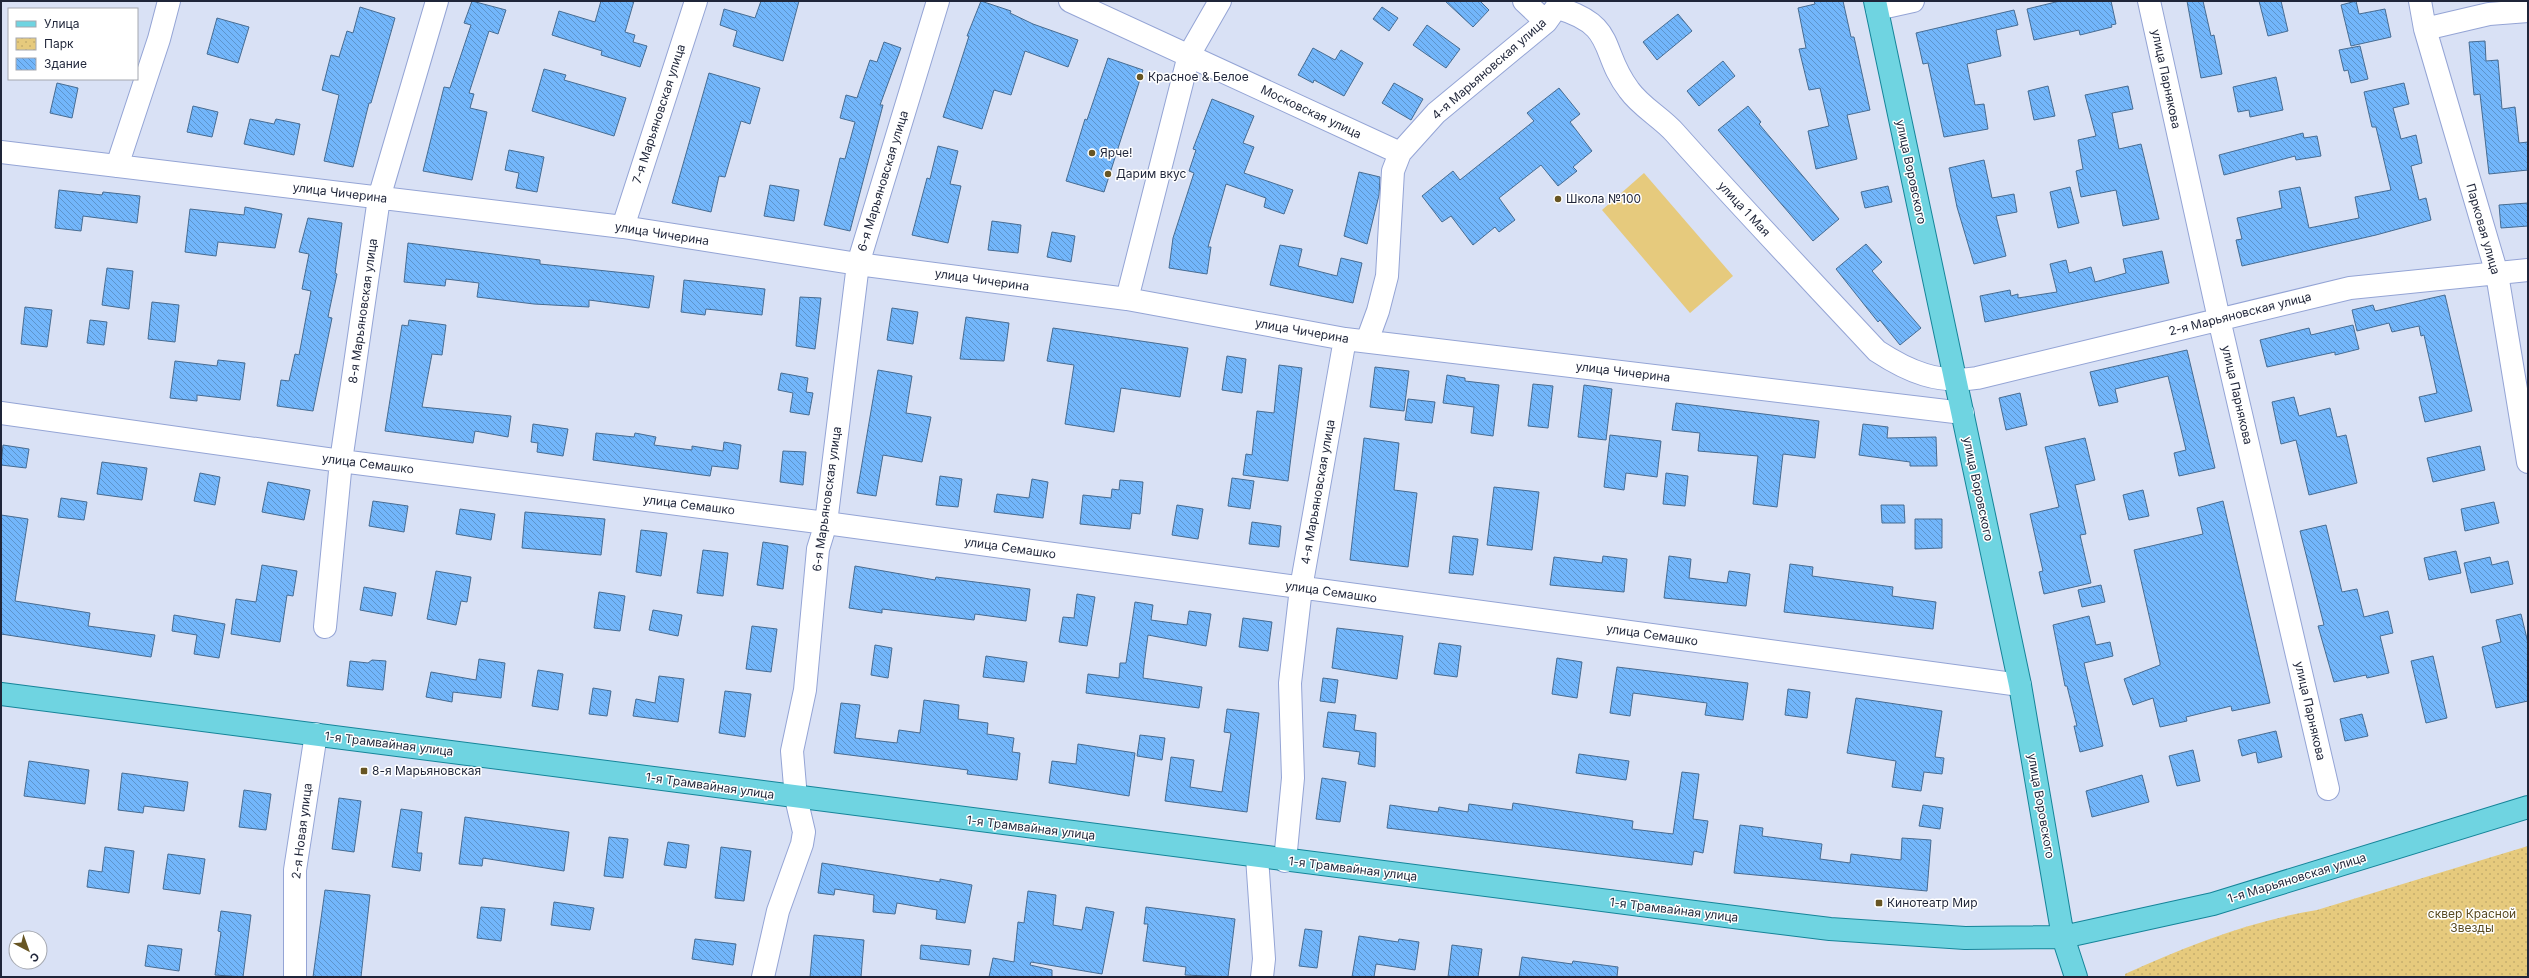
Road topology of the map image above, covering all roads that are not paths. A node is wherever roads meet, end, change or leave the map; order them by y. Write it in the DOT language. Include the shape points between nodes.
graph roads {
  1 [pos="169,1"];
  2 [pos="437,1"];
  3 [pos="696,1"];
  4 [pos="938,1"];
  5 [pos="1070,1"];
  6 [pos="1220,1"];
  7 [pos="1524,1"];
  8 [pos="1913,1"];
  9 [pos="2149,1"];
  10 [pos="2420,1"];
  11 [pos="1876,5"];
  12 [pos="1555,10"];
  13 [pos="2528,11"];
  14 [pos="2425,29"];
  15 [pos="1188,55"];
  16 [pos="1,152"];
  17 [pos="1400,153"];
  18 [pos="117,166"];
  19 [pos="379,198"];
  20 [pos="623,227"];
  21 [pos="858,264"];
  22 [pos="2528,270"];
  23 [pos="2497,274"];
  24 [pos="1127,299"];
  25 [pos="2219,319"];
  26 [pos="1345,339"];
  27 [pos="1367,341"];
  28 [pos="1956,381"];
  29 [pos="1,413"];
  30 [pos="1963,413"];
  31 [pos="341,461"];
  32 [pos="2528,462"];
  33 [pos="826,523"];
  34 [pos="1301,588"];
  35 [pos="325,627"];
  36 [pos="2020,685"];
  37 [pos="1,694"];
  38 [pos="316,734"];
  39 [pos="2328,789"];
  40 [pos="796,798"];
  41 [pos="2528,807"];
  42 [pos="1257,857"];
  43 [pos="1285,861"];
  44 [pos="2063,937"];
  45 [pos="295,977"];
  46 [pos="763,977"];
  47 [pos="1262,977"];
  48 [pos="2076,977"];
  1 -- 18 [label="street"];
  2 -- 19 [label="street, 8-я Марьяновская улица"];
  3 -- 20 [label="street, 7-я Марьяновская улица"];
  4 -- 21 [label="street, 6-я Марьяновская улица"];
  5 -- 15 [label="street, Московская улица"];
  6 -- 15 [label="street"];
  7 -- 12 [label="street, улица 1 Мая"];
  8 -- 11 [label="street"];
  9 -- 25 [label="street, улица Парнякова"];
  10 -- 14 [label="street, Парковая улица"];
  11 -- 28 [label="main road, улица Воровского"];
  12 -- 17 [label="street, 4-я Марьяновская улица" via="1436,113"];
  12 -- 28 [label="street, улица 1 Мая" via="1587,20 1599,31 1608,44 1617,72 1629,91 1671,128 1877,351 1900,366 1932,377"];
  13 -- 14 [label="street" via="2489,14"];
  14 -- 23 [label="street, Парковая улица"];
  15 -- 17 [label="street, Московская улица"];
  15 -- 24 [label="street"];
  16 -- 18 [label="street, улица Чичерина"];
  17 -- 27 [label="street, 4-я Марьяновская улица" via="1393,171 1387,276"];
  18 -- 19 [label="street, улица Чичерина"];
  19 -- 20 [label="street, улица Чичерина"];
  19 -- 31 [label="street, 8-я Марьяновская улица"];
  20 -- 21 [label="street, улица Чичерина"];
  21 -- 24 [label="street, улица Чичерина"];
  21 -- 33 [label="street, 6-я Марьяновская улица"];
  22 -- 23 [label="street, 2-я Марьяновская улица"];
  23 -- 25 [label="street, 2-я Марьяновская улица" via="2350,288"];
  23 -- 32 [label="street, Парковая улица"];
  24 -- 26 [label="street, улица Чичерина"];
  25 -- 28 [label="street, 2-я Марьяновская улица"];
  25 -- 39 [label="street, улица Парнякова"];
  26 -- 27 [label="street, улица Чичерина"];
  26 -- 34 [label="street, 4-я Марьяновская улица"];
  27 -- 30 [label="street, улица Чичерина"];
  28 -- 30 [label="main road, улица Воровского"];
  29 -- 31 [label="street, улица Семашко"];
  30 -- 36 [label="main road, улица Воровского"];
  31 -- 33 [label="street, улица Семашко"];
  31 -- 35 [label="street, 8-я Марьяновская улица"];
  33 -- 34 [label="street, улица Семашко"];
  33 -- 40 [label="street, 6-я Марьяновская улица" via="818,549 805,690 792,751"];
  34 -- 36 [label="street, улица Семашко"];
  34 -- 43 [label="street, 4-я Марьяновская улица" via="1290,683 1293,778"];
  36 -- 44 [label="main road, улица Воровского"];
  37 -- 38 [label="main road, 1-я Трамвайная улица"];
  38 -- 40 [label="main road, 1-я Трамвайная улица"];
  38 -- 45 [label="street, 2-я Новая улица" via="295,870"];
  40 -- 42 [label="main road, 1-я Трамвайная улица"];
  40 -- 46 [label="street, 6-я Марьяновская улица" via="804,832 802,844 778,911"];
  41 -- 44 [label="main road, 1-я Марьяновская улица" via="2213,904"];
  42 -- 43 [label="main road, 1-я Трамвайная улица"];
  42 -- 47 [label="street" via="1264,959"];
  43 -- 44 [label="main road, 1-я Трамвайная улица" via="1830,929 1965,938"];
  44 -- 48 [label="main road, улица Воровского"];
}
